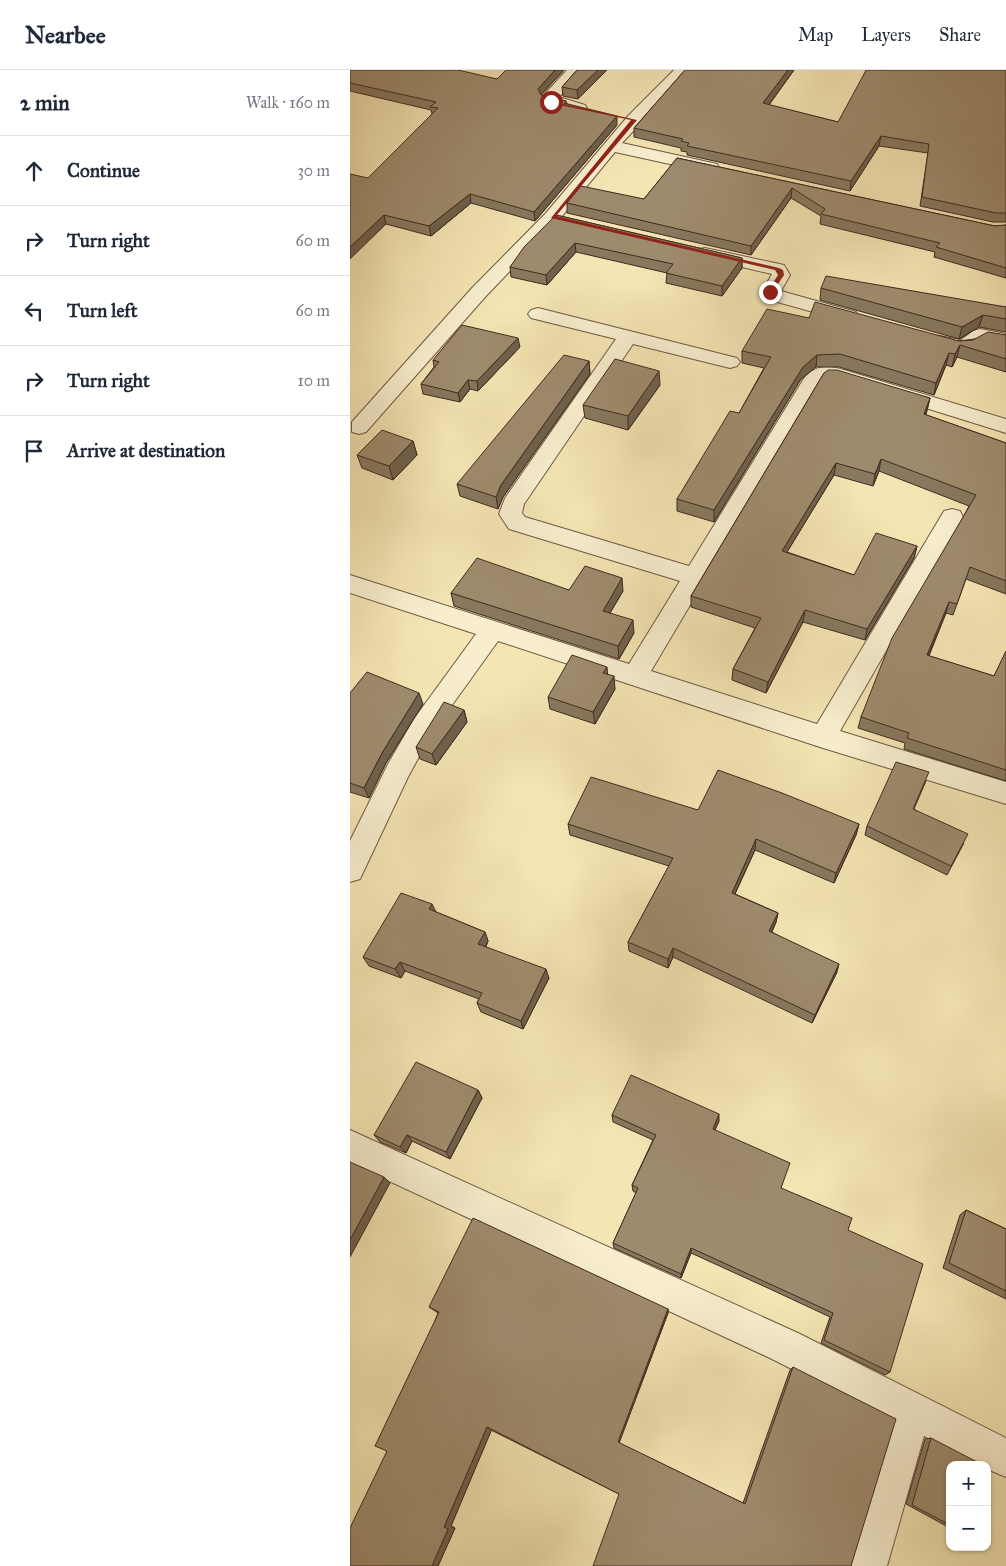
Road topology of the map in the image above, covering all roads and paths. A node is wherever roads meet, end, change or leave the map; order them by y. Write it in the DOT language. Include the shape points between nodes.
graph roads {
  1 [pos="576,70"];
  2 [pos="683,70"];
  3 [pos="597,112"];
  4 [pos="616,116"];
  5 [pos="634,120"];
  6 [pos="612,146"];
  7 [pos="730,173"];
  8 [pos="685,248"];
  9 [pos="538,314"];
  10 [pos="868,322"];
  11 [pos="628,336"];
  12 [pos="923,337"];
  13 [pos="1006,340"];
  14 [pos="730,362"];
  15 [pos="1006,426"];
  16 [pos="359,427"];
  17 [pos="952,517"];
  18 [pos="693,576"];
  19 [pos="350,584"];
  20 [pos="493,630"];
  21 [pos="636,675"];
  22 [pos="823,737"];
  23 [pos="1006,793"];
  24 [pos="350,870"];
  25 [pos="350,1146"];
  26 [pos="913,1411"];
  27 [pos="1006,1458"];
  28 [pos="867,1566"];
  1 -- 3 [label="street" via="548,99"];
  2 -- 5 [label="street"];
  4 -- 5 [label="street"];
  5 -- 6 [label="street"];
  6 -- 7 [label="street"];
  6 -- 16 [label="street" via="562,219 479,292"];
  8 -- 10 [label="street" via="777,269 781,275 770,294"];
  9 -- 11 [label="street"];
  11 -- 14 [label="street"];
  11 -- 18 [label="street" via="513,503 510,514 517,523"];
  12 -- 13 [label="street" via="959,347 970,344 980,335"];
  15 -- 18 [label="street" via="837,374 821,373 813,380"];
  17 -- 22 [label="street"];
  18 -- 21 [label="street"];
  19 -- 20 [label="street"];
  20 -- 21 [label="street"];
  20 -- 24 [label="street" via="423,726"];
  21 -- 22 [label="street"];
  22 -- 23 [label="street"];
  25 -- 26 [label="street" via="785,1346"];
  26 -- 27 [label="street"];
  26 -- 28 [label="street"];
}
